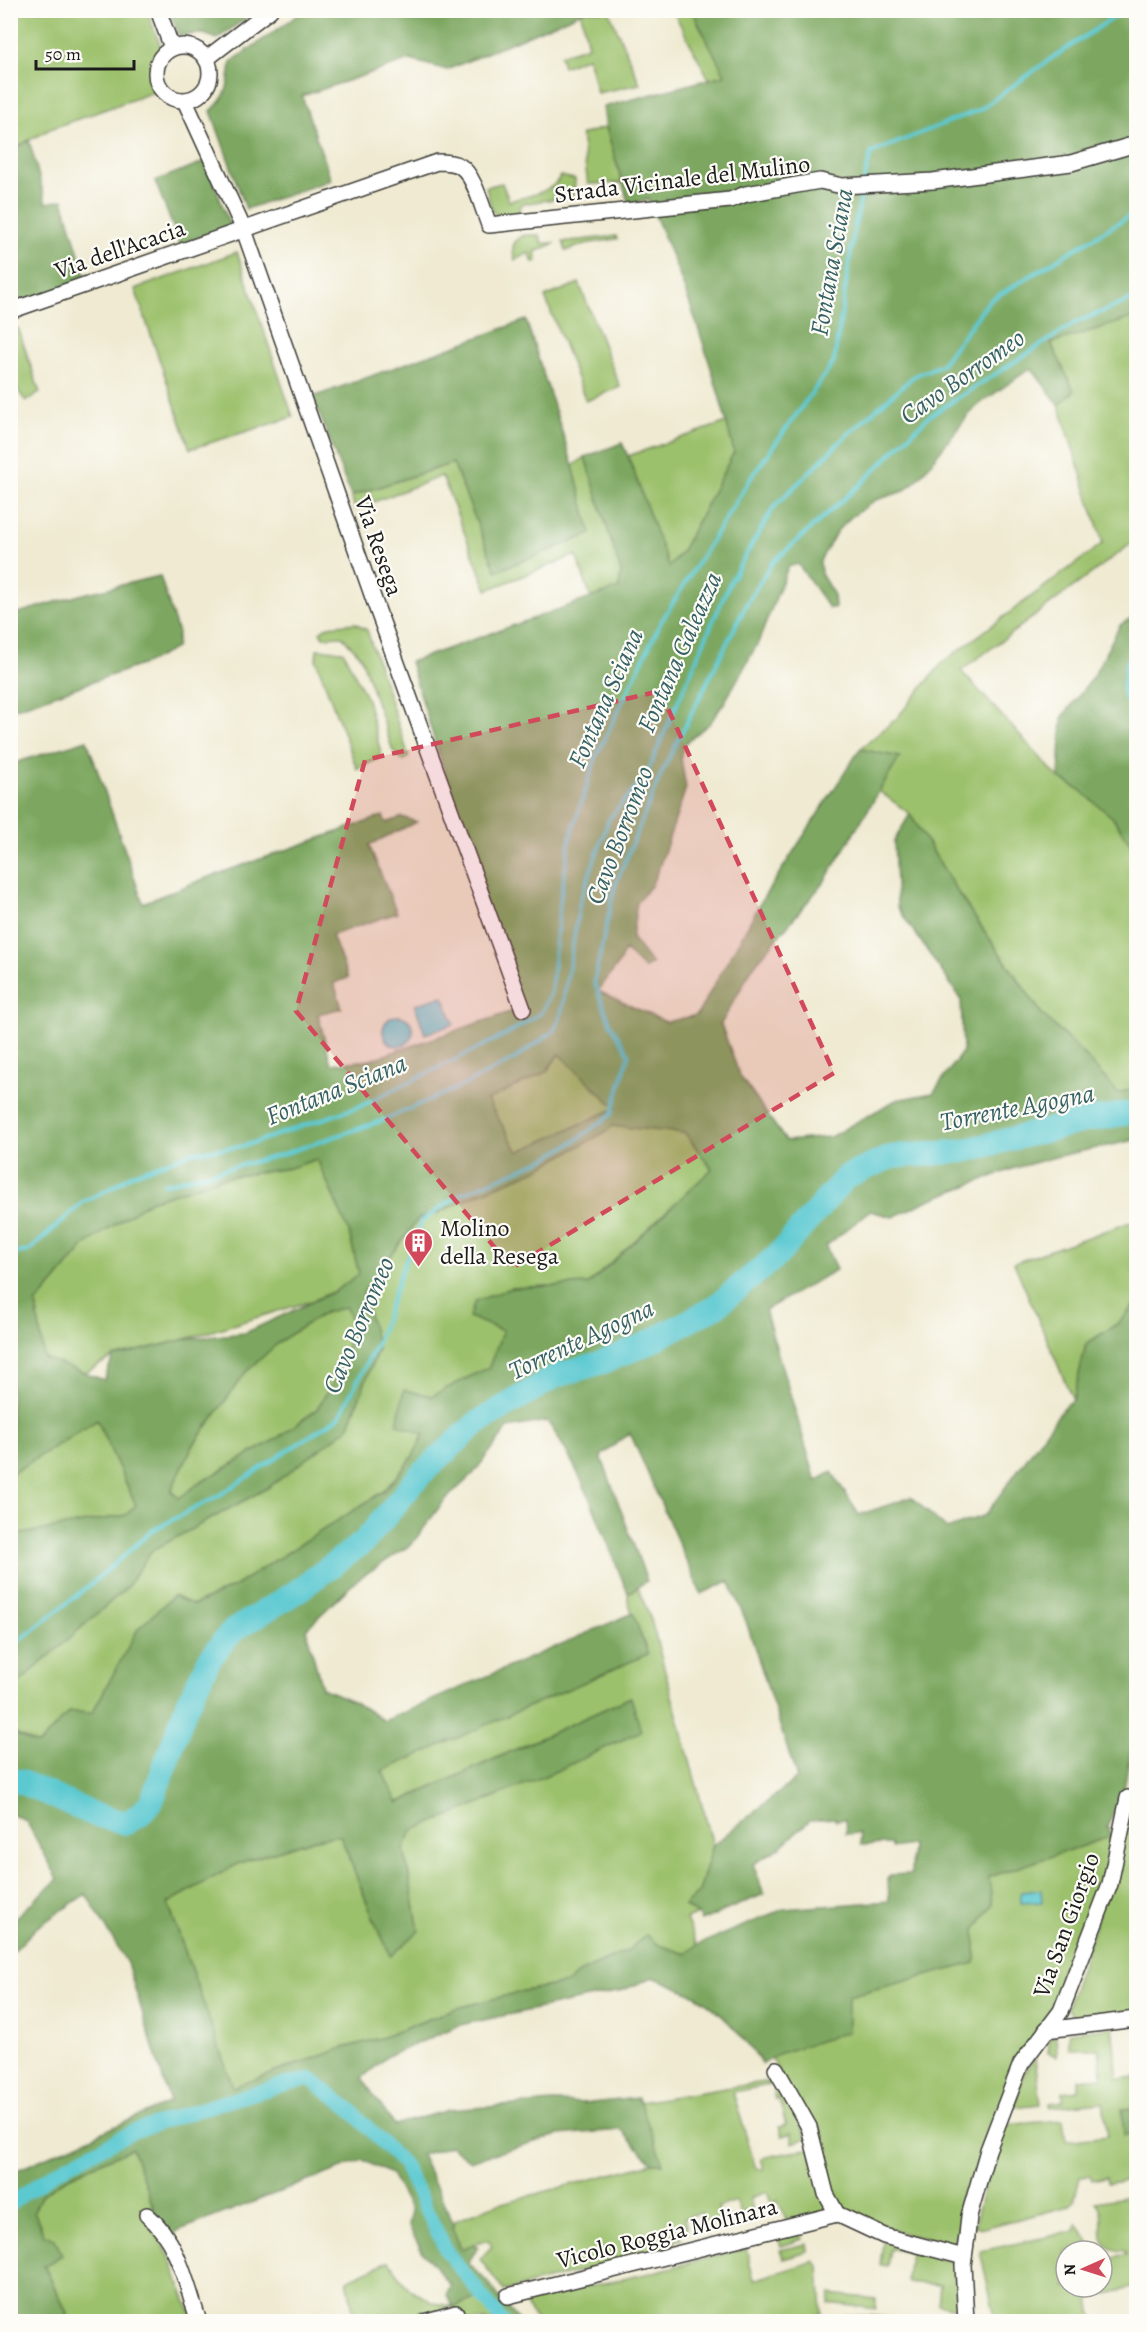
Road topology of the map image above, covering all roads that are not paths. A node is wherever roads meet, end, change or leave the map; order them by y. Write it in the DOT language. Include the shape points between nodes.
graph roads {
  1 [pos="158,10"];
  2 [pos="270,10"];
  3 [pos="172,48"];
  4 [pos="206,59"];
  5 [pos="185,101"];
  6 [pos="1137,144"];
  7 [pos="244,230"];
  8 [pos="10,311"];
  9 [pos="523,1009"];
  10 [pos="1128,1798"];
  11 [pos="1137,2019"];
  12 [pos="1046,2030"];
  13 [pos="776,2069"];
  14 [pos="837,2214"];
  15 [pos="147,2215"];
  16 [pos="964,2257"];
  17 [pos="508,2296"];
  18 [pos="456,2313"];
  19 [pos="199,2322"];
  20 [pos="424,2322"];
  21 [pos="966,2322"];
  1 -- 3 [label="street"];
  2 -- 4 [label="street"];
  3 -- 4 [label="street" via="187,46"];
  3 -- 5 [label="street" via="159,59 155,76 162,92"];
  4 -- 5 [label="street" via="210,74 205,89"];
  5 -- 7 [label="street, Via Resega"];
  6 -- 7 [label="street, Strada Vicinale del Mulino" via="1071,164 933,181 842,186 820,182 730,200 489,225 470,176 461,166 437,162"];
  7 -- 8 [label="street, Via dell'Acacia"];
  7 -- 9 [label="street, Via Resega"];
  10 -- 12 [label="street, Via San Giorgio" via="1110,1884 1060,2012"];
  11 -- 12 [label="street, Via San Giorgio"];
  12 -- 16 [label="street, Via San Giorgio" via="1021,2064 988,2150 969,2216"];
  13 -- 14 [label="street" via="809,2127 826,2194"];
  14 -- 16 [label="street" via="884,2236"];
  14 -- 17 [label="street, Vicolo Roggia Molinara"];
  15 -- 19 [label="street" via="163,2231 176,2257"];
  16 -- 21 [label="street, Via San Giorgio"];
  18 -- 20 [label="street"];
}
